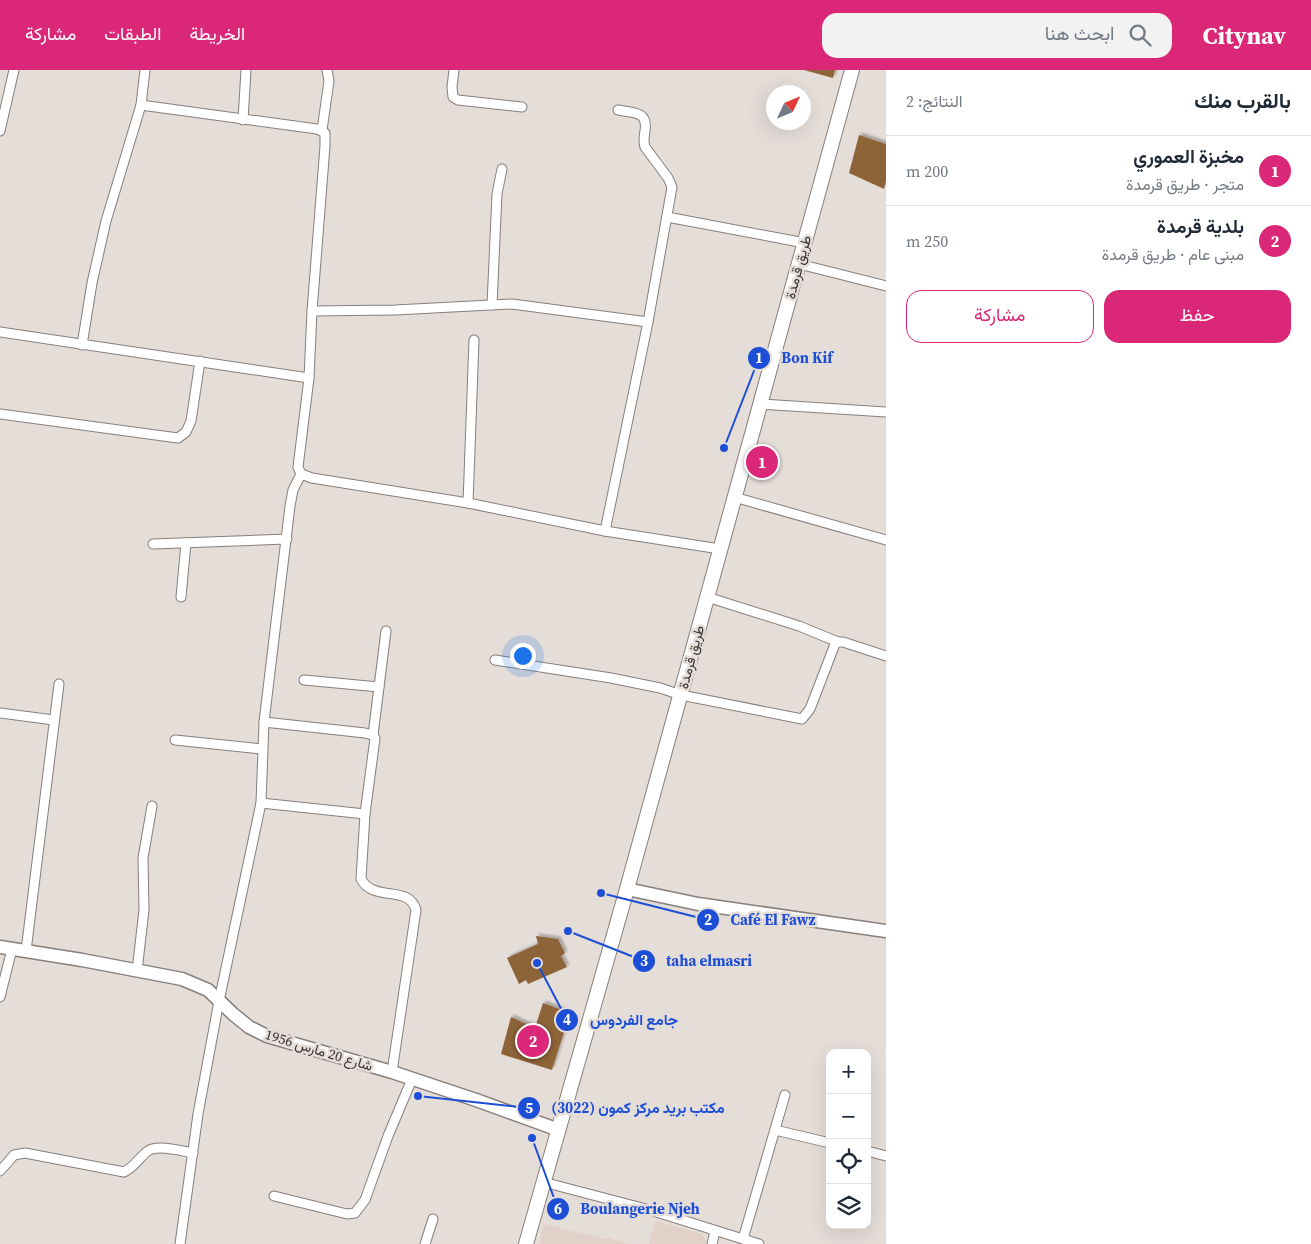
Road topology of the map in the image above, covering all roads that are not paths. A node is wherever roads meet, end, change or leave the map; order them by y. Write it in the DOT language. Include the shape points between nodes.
graph roads {
  1 [pos="14,70"];
  2 [pos="145,70"];
  3 [pos="246,70"];
  4 [pos="327,70"];
  5 [pos="454,70"];
  6 [pos="852,70"];
  7 [pos="141,105"];
  8 [pos="522,107"];
  9 [pos="618,110"];
  10 [pos="243,120"];
  11 [pos="322,130"];
  12 [pos="0,131"];
  13 [pos="502,169"];
  14 [pos="667,216"];
  15 [pos="805,243"];
  16 [pos="799,264"];
  17 [pos="886,286"];
  18 [pos="492,305"];
  19 [pos="312,311"];
  20 [pos="648,322"];
  21 [pos="0,332"];
  22 [pos="474,340"];
  23 [pos="82,345"];
  24 [pos="200,361"];
  25 [pos="309,378"];
  26 [pos="760,404"];
  27 [pos="886,412"];
  28 [pos="0,414"];
  29 [pos="301,474"];
  30 [pos="734,497"];
  31 [pos="468,503"];
  32 [pos="605,531"];
  33 [pos="286,539"];
  34 [pos="886,540"];
  35 [pos="186,543"];
  36 [pos="153,544"];
  37 [pos="720,549"];
  38 [pos="707,597"];
  39 [pos="180,598"];
  40 [pos="386,631"];
  41 [pos="838,642"];
  42 [pos="886,656"];
  43 [pos="495,660"];
  44 [pos="304,680"];
  45 [pos="59,684"];
  46 [pos="379,687"];
  47 [pos="681,695"];
  48 [pos="0,713"];
  49 [pos="54,720"];
  50 [pos="264,722"];
  51 [pos="373,735"];
  52 [pos="175,740"];
  53 [pos="262,749"];
  54 [pos="261,803"];
  55 [pos="152,806"];
  56 [pos="365,814"];
  57 [pos="627,890"];
  58 [pos="886,931"];
  59 [pos="6,948"];
  60 [pos="26,951"];
  61 [pos="137,971"];
  62 [pos="0,997"];
  63 [pos="219,1001"];
  64 [pos="392,1072"];
  65 [pos="412,1079"];
  66 [pos="785,1096"];
  67 [pos="558,1130"];
  68 [pos="775,1130"];
  69 [pos="826,1142"];
  70 [pos="871,1152"];
  71 [pos="193,1153"];
  72 [pos="886,1156"];
  73 [pos="0,1171"];
  74 [pos="543,1182"];
  75 [pos="274,1196"];
  76 [pos="433,1219"];
  77 [pos="715,1231"];
  78 [pos="743,1239"];
  79 [pos="180,1244"];
  80 [pos="425,1244"];
  81 [pos="526,1244"];
  82 [pos="712,1244"];
  83 [pos="759,1244"];
  1 -- 12 [label="street"];
  2 -- 7 [label="street"];
  3 -- 10 [label="street"];
  4 -- 11 [label="street" via="329,81"];
  5 -- 8 [label="street" via="453,97 458,100"];
  6 -- 15 [label="main road, طريق قرمدة"];
  7 -- 10 [label="street"];
  7 -- 23 [label="street" via="106,221"];
  9 -- 14 [label="street" via="639,114 646,120 645,147 672,187"];
  10 -- 11 [label="street"];
  11 -- 19 [label="street" via="326,136"];
  13 -- 18 [label="street" via="497,194"];
  14 -- 15 [label="street"];
  14 -- 20 [label="street"];
  15 -- 16 [label="main road, طريق قرمدة"];
  16 -- 17 [label="street"];
  16 -- 26 [label="main road, طريق قرمدة"];
  18 -- 19 [label="street"];
  18 -- 20 [label="street" via="512,304"];
  19 -- 25 [label="street"];
  20 -- 32 [label="street"];
  21 -- 23 [label="street"];
  22 -- 31 [label="street"];
  23 -- 24 [label="street"];
  24 -- 25 [label="street"];
  24 -- 28 [label="street" via="191,420 186,432 178,438"];
  25 -- 29 [label="street" via="298,467"];
  26 -- 27 [label="street"];
  26 -- 30 [label="main road, طريق قرمدة"];
  29 -- 31 [label="street"];
  29 -- 33 [label="street" via="293,490"];
  30 -- 34 [label="street"];
  30 -- 37 [label="main road, طريق قرمدة"];
  31 -- 32 [label="street"];
  32 -- 37 [label="street"];
  33 -- 35 [label="street"];
  33 -- 50 [label="street"];
  35 -- 36 [label="street"];
  35 -- 39 [label="street"];
  37 -- 38 [label="main road, طريق قرمدة"];
  38 -- 41 [label="street"];
  38 -- 47 [label="main road, طريق قرمدة"];
  40 -- 46 [label="street"];
  41 -- 42 [label="street"];
  41 -- 47 [label="street" via="832,648 810,709 802,719"];
  43 -- 47 [label="street" via="611,678"];
  44 -- 46 [label="street"];
  45 -- 49 [label="street"];
  46 -- 51 [label="street"];
  47 -- 57 [label="main road, طريق قرمدة"];
  48 -- 49 [label="street"];
  49 -- 60 [label="street"];
  50 -- 51 [label="street"];
  50 -- 53 [label="street"];
  51 -- 56 [label="street" via="375,742"];
  52 -- 53 [label="street"];
  53 -- 54 [label="street"];
  54 -- 56 [label="street"];
  54 -- 63 [label="street"];
  55 -- 61 [label="street" via="143,858 144,910"];
  56 -- 64 [label="street" via="361,879 364,886 373,891 409,898 416,910"];
  57 -- 58 [label="street" via="698,904"];
  57 -- 67 [label="main road, طريق قرمدة"];
  59 -- 60 [label="street, شارع 20 مارس 1956"];
  59 -- 62 [label="street"];
  60 -- 61 [label="street, شارع 20 مارس 1956"];
  61 -- 63 [label="street, شارع 20 مارس 1956" via="200,985"];
  63 -- 64 [label="street, شارع 20 مارس 1956" via="249,1027 267,1036"];
  63 -- 71 [label="street"];
  64 -- 65 [label="street, شارع 20 مارس 1956"];
  65 -- 67 [label="street, شارع 20 مارس 1956"];
  65 -- 75 [label="street" via="365,1200 355,1213 347,1214"];
  66 -- 68 [label="street"];
  67 -- 74 [label="main road, طريق قرمدة"];
  68 -- 69 [label="street"];
  68 -- 78 [label="street"];
  70 -- 72 [label="street"];
  71 -- 73 [label="street" via="156,1148 124,1172 25,1154 14,1155"];
  71 -- 79 [label="street"];
  74 -- 77 [label="street"];
  74 -- 81 [label="main road, طريق قرمدة"];
  76 -- 80 [label="street"];
  77 -- 78 [label="street"];
  77 -- 82 [label="street"];
  78 -- 83 [label="street"];
}
